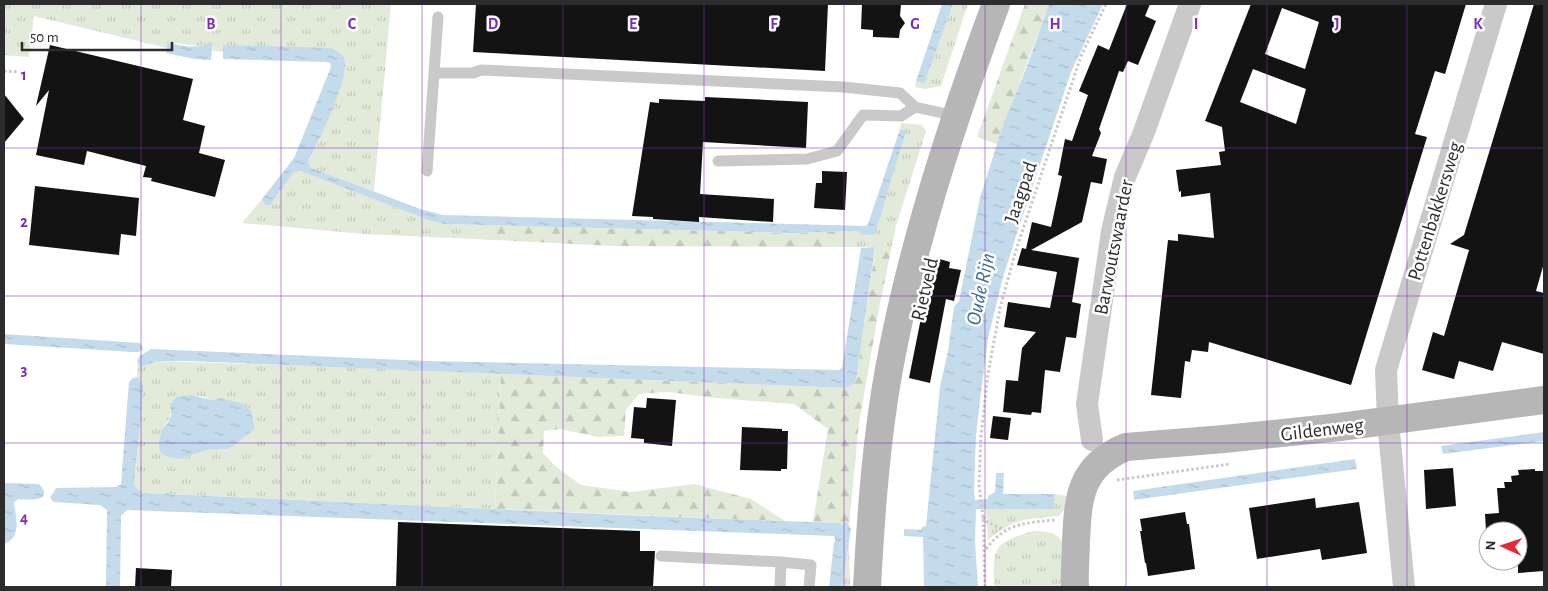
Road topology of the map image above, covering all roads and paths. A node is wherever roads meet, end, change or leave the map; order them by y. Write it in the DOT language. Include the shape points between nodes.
graph roads {
  1 [pos="996,4"];
  2 [pos="1106,4"];
  3 [pos="1190,4"];
  4 [pos="1496,4"];
  5 [pos="438,17"];
  6 [pos="4,71"];
  7 [pos="22,72"];
  8 [pos="434,73"];
  9 [pos="916,107"];
  10 [pos="956,116"];
  11 [pos="718,161"];
  12 [pos="426,171"];
  13 [pos="1544,400"];
  14 [pos="1388,421"];
  15 [pos="1097,450"];
  16 [pos="983,517"];
  17 [pos="1077,519"];
  18 [pos="1005,530"];
  19 [pos="985,550"];
  20 [pos="661,556"];
  21 [pos="781,562"];
  22 [pos="780,587"];
  23 [pos="809,587"];
  24 [pos="867,587"];
  25 [pos="985,587"];
  26 [pos="1075,587"];
  27 [pos="1404,587"];
  1 -- 10 [label="main road, Rietveld"];
  2 -- 16 [label="path, Jaagpad" via="1081,56 1016,250 1000,308 981,436 980,497"];
  3 -- 15 [label="street, Barwoutswaarder" via="1125,177 1112,231 1087,404"];
  4 -- 14 [label="street, Pottenbakkersweg" via="1386,370"];
  5 -- 8 [label="lane"];
  6 -- 7 [label="path"];
  8 -- 9 [label="lane" via="481,70 843,87 900,93"];
  8 -- 12 [label="lane"];
  9 -- 10 [label="lane"];
  9 -- 11 [label="lane" via="901,116 863,115 837,151 807,159"];
  10 -- 24 [label="main road, Rietveld" via="918,242 889,369 877,449"];
  13 -- 14 [label="main road, Gildenweg"];
  14 -- 15 [label="main road, Gildenweg" via="1126,447 1113,452"];
  14 -- 27 [label="street, Pottenbakkersweg"];
  15 -- 17 [label="main road" via="1083,487"];
  16 -- 18 [label="path"];
  16 -- 19 [label="path, Jaagpad"];
  17 -- 18 [label="path" via="1026,523"];
  17 -- 26 [label="main road"];
  18 -- 19 [label="path"];
  19 -- 25 [label="path, Jaagpad"];
  20 -- 21 [label="lane"];
  21 -- 22 [label="lane"];
  21 -- 23 [label="lane" via="811,565"];
}
